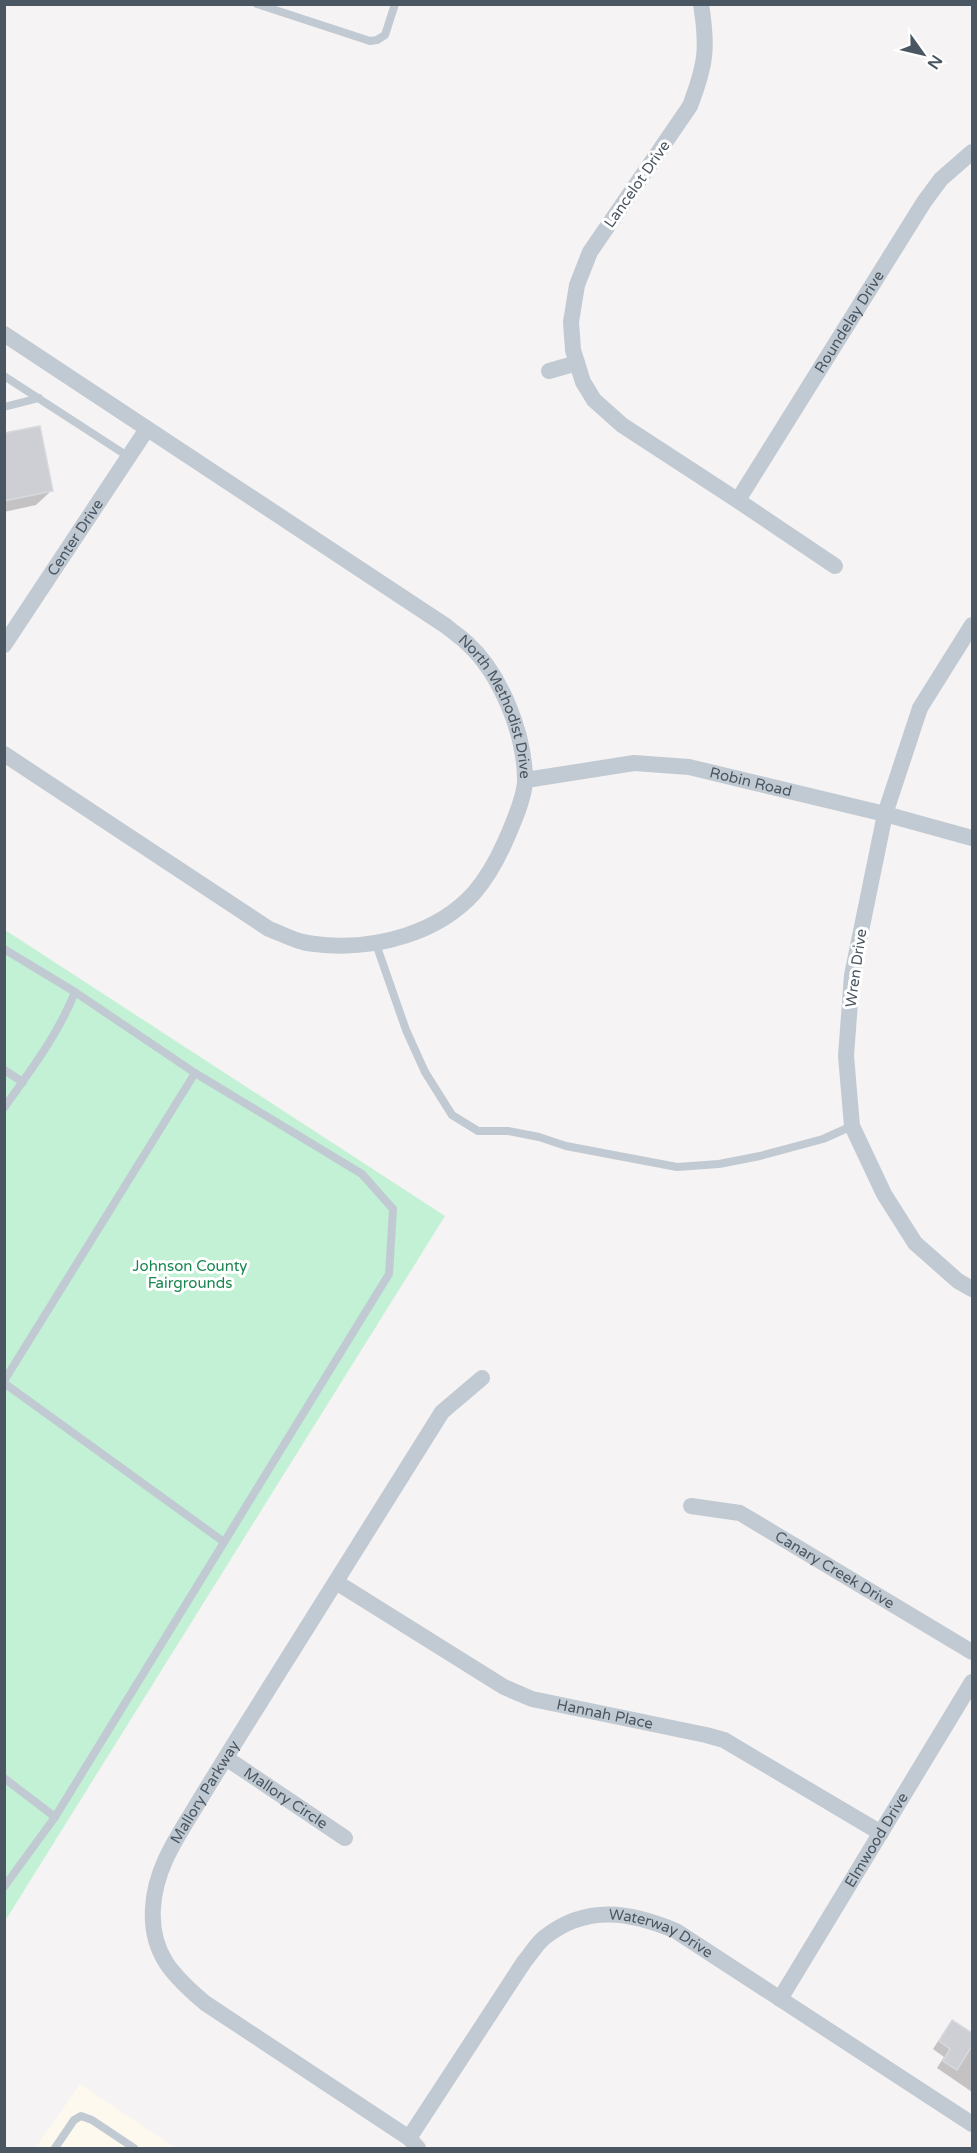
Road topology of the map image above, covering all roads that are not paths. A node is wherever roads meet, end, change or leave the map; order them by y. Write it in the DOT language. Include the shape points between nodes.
graph roads {
  1 [pos="257,4"];
  2 [pos="395,4"];
  3 [pos="701,4"];
  4 [pos="972,152"];
  5 [pos="4,334"];
  6 [pos="577,363"];
  7 [pos="549,371"];
  8 [pos="4,376"];
  9 [pos="39,399"];
  10 [pos="4,407"];
  11 [pos="147,429"];
  12 [pos="129,457"];
  13 [pos="738,500"];
  14 [pos="835,566"];
  15 [pos="972,625"];
  16 [pos="4,645"];
  17 [pos="4,754"];
  18 [pos="526,780"];
  19 [pos="885,814"];
  20 [pos="972,838"];
  21 [pos="376,944"];
  22 [pos="4,949"];
  23 [pos="75,992"];
  24 [pos="4,1070"];
  25 [pos="195,1074"];
  26 [pos="22,1082"];
  27 [pos="4,1108"];
  28 [pos="852,1126"];
  29 [pos="972,1289"];
  30 [pos="482,1378"];
  31 [pos="4,1382"];
  32 [pos="691,1506"];
  33 [pos="224,1542"];
  34 [pos="336,1581"];
  35 [pos="972,1652"];
  36 [pos="972,1682"];
  37 [pos="226,1758"];
  38 [pos="4,1778"];
  39 [pos="55,1817"];
  40 [pos="881,1833"];
  41 [pos="345,1838"];
  42 [pos="4,1887"];
  43 [pos="780,1999"];
  44 [pos="972,2124"];
  45 [pos="413,2143"];
  46 [pos="55,2148"];
  47 [pos="134,2148"];
  1 -- 2 [label="lane" via="370,41 385,35"];
  3 -- 6 [label="street, Lancelot Drive" via="706,53 701,80 690,106 590,252 577,285 570,322"];
  4 -- 13 [label="street, Roundelay Drive" via="941,179 924,202"];
  5 -- 11 [label="street, North Methodist Drive"];
  6 -- 7 [label="street"];
  6 -- 13 [label="street, Lancelot Drive" via="594,400 622,425"];
  8 -- 9 [label="lane"];
  9 -- 10 [label="lane"];
  9 -- 12 [label="lane"];
  11 -- 12 [label="street, Center Drive"];
  11 -- 18 [label="street, North Methodist Drive" via="468,644 485,663 514,720"];
  12 -- 16 [label="street, Center Drive"];
  13 -- 14 [label="street, Lancelot Drive"];
  15 -- 19 [label="street, Wren Drive" via="920,708"];
  17 -- 21 [label="street, North Methodist Drive" via="269,929 304,943"];
  18 -- 19 [label="street, Robin Road" via="634,763 689,767"];
  18 -- 21 [label="street, North Methodist Drive" via="515,820 495,863 474,893 446,917 411,934"];
  19 -- 20 [label="street, Robin Road"];
  19 -- 28 [label="street, Wren Drive" via="852,975 846,1056"];
  21 -- 28 [label="lane" via="425,1072 452,1115 478,1131 508,1131 677,1167 760,1156 823,1139"];
  22 -- 23 [label="lane"];
  23 -- 25 [label="lane"];
  23 -- 26 [label="lane" via="53,1039"];
  24 -- 26 [label="lane"];
  25 -- 31 [label="lane"];
  25 -- 33 [label="lane" via="362,1174 393,1209 389,1274"];
  26 -- 27 [label="lane"];
  28 -- 29 [label="street, Wren Drive" via="884,1194 915,1243"];
  30 -- 34 [label="street, Mallory Parkway" via="442,1412"];
  31 -- 33 [label="lane"];
  32 -- 35 [label="street, Canary Creek Drive" via="740,1513"];
  33 -- 39 [label="lane"];
  34 -- 37 [label="street, Mallory Parkway"];
  34 -- 40 [label="street, Hannah Place" via="504,1687 532,1699 724,1740"];
  36 -- 40 [label="street, Elmwood Drive"];
  37 -- 41 [label="street, Mallory Circle"];
  37 -- 45 [label="street, Mallory Parkway" via="166,1857 156,1882 155,1932 163,1960 205,2003"];
  38 -- 39 [label="lane"];
  39 -- 42 [label="lane"];
  40 -- 43 [label="street, Elmwood Drive"];
  43 -- 44 [label="street, Waterway Drive"];
  43 -- 45 [label="street, Waterway Drive" via="676,1931 639,1917 592,1915 567,1924 545,1937 524,1962"];
  46 -- 47 [label="lane" via="81,2116"];
}
